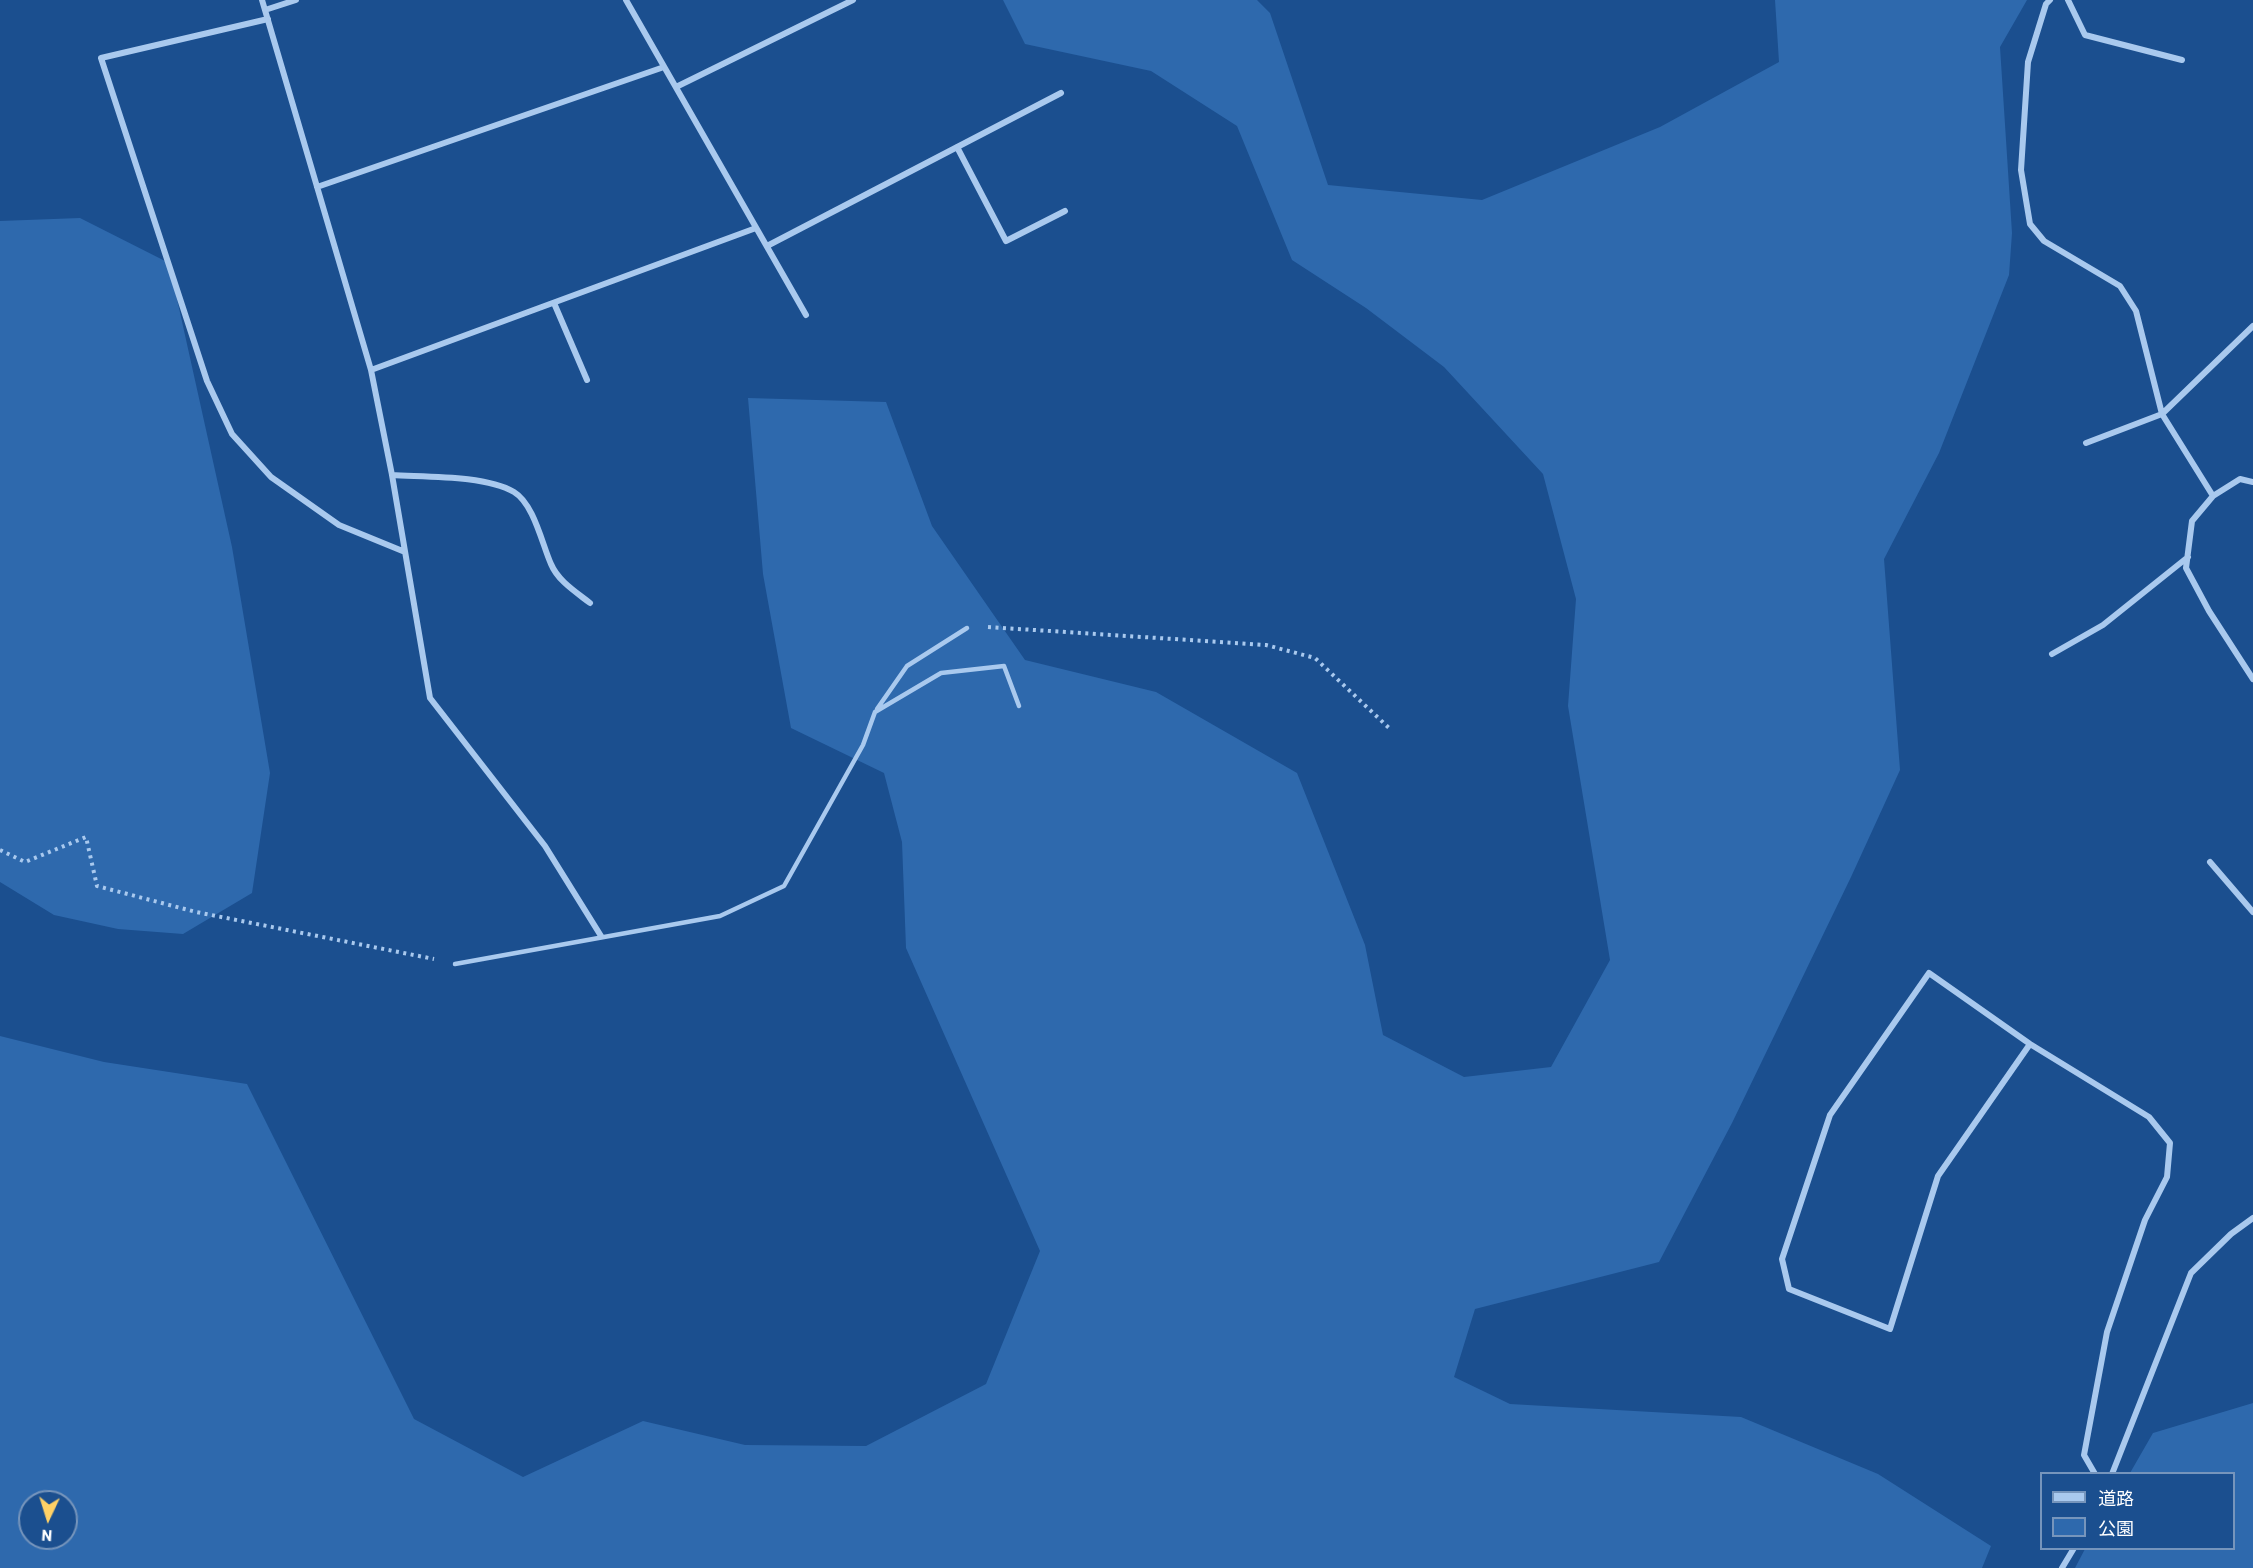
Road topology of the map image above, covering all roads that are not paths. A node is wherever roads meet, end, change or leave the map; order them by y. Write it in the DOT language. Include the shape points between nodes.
graph roads {
  1 [pos="262,0"];
  2 [pos="296,0"];
  3 [pos="626,0"];
  4 [pos="853,0"];
  5 [pos="2050,0"];
  6 [pos="2068,0"];
  7 [pos="265,10"];
  8 [pos="268,18"];
  9 [pos="2182,60"];
  10 [pos="664,67"];
  11 [pos="676,87"];
  12 [pos="1061,93"];
  13 [pos="957,147"];
  14 [pos="317,187"];
  15 [pos="1065,212"];
  16 [pos="756,228"];
  17 [pos="767,246"];
  18 [pos="554,303"];
  19 [pos="806,315"];
  20 [pos="2253,326"];
  21 [pos="371,370"];
  22 [pos="587,380"];
  23 [pos="2162,414"];
  24 [pos="2086,444"];
  25 [pos="392,475"];
  26 [pos="2253,482"];
  27 [pos="2213,496"];
  28 [pos="405,552"];
  29 [pos="2188,557"];
  30 [pos="590,603"];
  31 [pos="967,628"];
  32 [pos="2052,654"];
  33 [pos="2253,679"];
  34 [pos="1019,706"];
  35 [pos="876,712"];
  36 [pos="2210,862"];
  37 [pos="2253,912"];
  38 [pos="601,936"];
  39 [pos="455,964"];
  40 [pos="2030,1044"];
  41 [pos="2253,1218"];
  42 [pos="2094,1472"];
  43 [pos="2112,1472"];
  44 [pos="2073,1550"];
  45 [pos="2062,1568"];
  1 -- 7 [label="street"];
  2 -- 7 [label="street"];
  3 -- 10 [label="street"];
  4 -- 11 [label="street"];
  5 -- 23 [label="street" via="2028,62 2021,170 2030,224 2044,241 2120,286 2136,311"];
  6 -- 9 [label="street" via="2085,35"];
  7 -- 8 [label="street"];
  8 -- 14 [label="street"];
  8 -- 28 [label="street" via="101,58 207,381 232,434 272,477 339,525"];
  10 -- 11 [label="street"];
  10 -- 14 [label="street"];
  11 -- 16 [label="street"];
  12 -- 13 [label="street"];
  13 -- 15 [label="street" via="1006,241"];
  13 -- 17 [label="street"];
  14 -- 21 [label="street"];
  16 -- 17 [label="street"];
  16 -- 18 [label="street"];
  17 -- 19 [label="street"];
  18 -- 21 [label="street"];
  18 -- 22 [label="street"];
  20 -- 23 [label="street"];
  21 -- 25 [label="street"];
  23 -- 24 [label="street"];
  23 -- 27 [label="street"];
  25 -- 28 [label="street"];
  25 -- 30 [label="street" via="488,481 516,492 534,517 552,566 568,587"];
  26 -- 27 [label="street" via="2240,479"];
  27 -- 29 [label="street" via="2192,521"];
  28 -- 38 [label="street" via="430,698 545,846"];
  29 -- 32 [label="street" via="2103,625"];
  29 -- 33 [label="street" via="2186,568"];
  31 -- 35 [label="lane" via="907,666"];
  34 -- 35 [label="lane" via="1004,666 941,673"];
  35 -- 38 [label="lane" via="863,746 784,886 720,916"];
  36 -- 37 [label="street"];
  38 -- 39 [label="lane"];
  40 -- 40 [label="street" via="1929,973 1830,1115 1782,1259 1789,1289 1890,1329 1938,1176"];
  40 -- 42 [label="street" via="2150,1117 2170,1143 2167,1177 2145,1220 2107,1332 2084,1455"];
  41 -- 43 [label="street" via="2191,1273"];
  44 -- 45 [label="street"];
}
